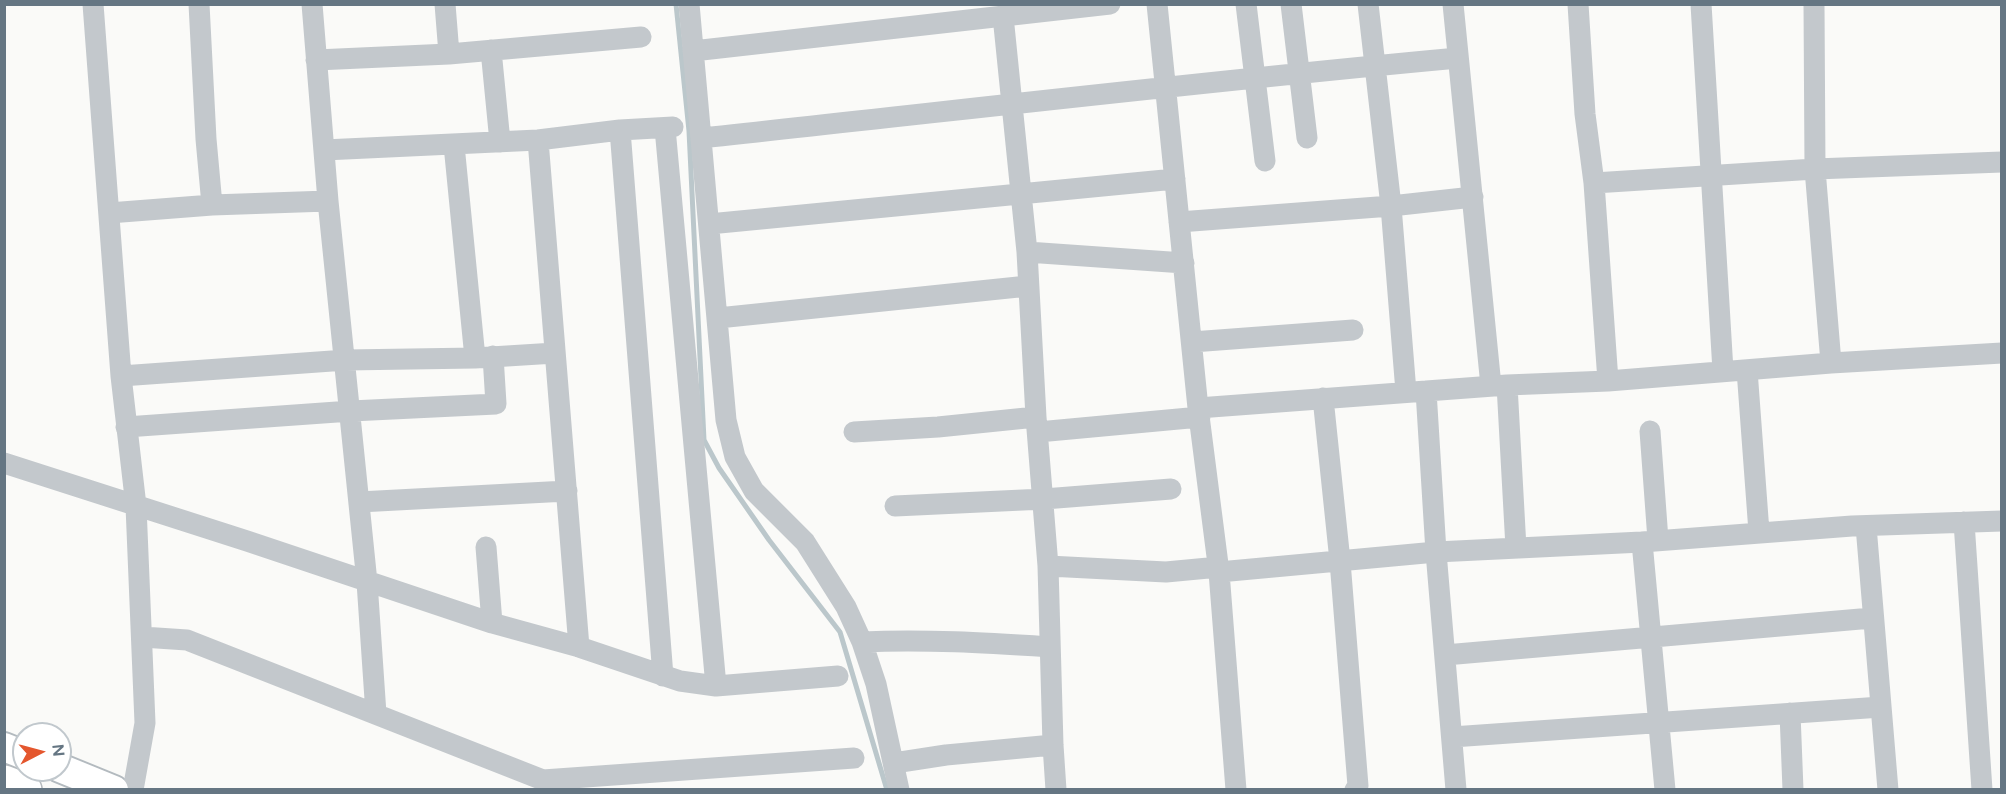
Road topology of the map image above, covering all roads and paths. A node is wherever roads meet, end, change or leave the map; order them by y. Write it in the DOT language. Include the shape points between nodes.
graph roads {
  1 [pos="93,4"];
  2 [pos="199,4"];
  3 [pos="312,4"];
  4 [pos="445,4"];
  5 [pos="689,4"];
  6 [pos="1110,4"];
  7 [pos="1157,4"];
  8 [pos="1246,4"];
  9 [pos="1291,4"];
  10 [pos="1368,4"];
  11 [pos="1453,4"];
  12 [pos="1578,4"];
  13 [pos="1701,4"];
  14 [pos="1814,4"];
  15 [pos="978,12"];
  16 [pos="1003,16"];
  17 [pos="641,37"];
  18 [pos="491,50"];
  19 [pos="693,51"];
  20 [pos="449,54"];
  21 [pos="1458,58"];
  22 [pos="316,60"];
  23 [pos="1376,66"];
  24 [pos="1299,73"];
  25 [pos="1254,77"];
  26 [pos="1166,86"];
  27 [pos="1013,105"];
  28 [pos="620,130"];
  29 [pos="702,138"];
  30 [pos="1307,138"];
  31 [pos="538,140"];
  32 [pos="500,142"];
  33 [pos="454,145"];
  34 [pos="324,150"];
  35 [pos="1264,161"];
  36 [pos="2001,162"];
  37 [pos="1815,169"];
  38 [pos="1711,175"];
  39 [pos="1175,179"];
  40 [pos="1594,183"];
  41 [pos="1022,195"];
  42 [pos="1473,197"];
  43 [pos="328,201"];
  44 [pos="212,205"];
  45 [pos="1391,206"];
  46 [pos="109,213"];
  47 [pos="1179,222"];
  48 [pos="710,224"];
  49 [pos="1027,252"];
  50 [pos="1184,263"];
  51 [pos="1028,286"];
  52 [pos="718,318"];
  53 [pos="1353,330"];
  54 [pos="1192,342"];
  55 [pos="555,353"];
  56 [pos="2001,353"];
  57 [pos="484,357"];
  58 [pos="346,360"];
  59 [pos="1831,363"];
  60 [pos="1747,370"];
  61 [pos="1723,371"];
  62 [pos="121,376"];
  63 [pos="1608,381"];
  64 [pos="1499,386"];
  65 [pos="1416,392"];
  66 [pos="1323,398"];
  67 [pos="351,411"];
  68 [pos="1199,412"];
  69 [pos="1037,424"];
  70 [pos="126,427"];
  71 [pos="1650,431"];
  72 [pos="854,432"];
  73 [pos="4,463"];
  74 [pos="1170,489"];
  75 [pos="567,490"];
  76 [pos="1044,499"];
  77 [pos="359,502"];
  78 [pos="136,506"];
  79 [pos="896,506"];
  80 [pos="2001,521"];
  81 [pos="1964,522"];
  82 [pos="1866,526"];
  83 [pos="1759,532"];
  84 [pos="1650,541"];
  85 [pos="486,547"];
  86 [pos="1516,548"];
  87 [pos="1436,552"];
  88 [pos="1340,561"];
  89 [pos="1048,566"];
  90 [pos="1219,569"];
  91 [pos="366,582"];
  92 [pos="1872,618"];
  93 [pos="492,623"];
  94 [pos="1651,636"];
  95 [pos="142,637"];
  96 [pos="862,642"];
  97 [pos="579,646"];
  98 [pos="1050,647"];
  99 [pos="1445,655"];
  100 [pos="663,676"];
  101 [pos="838,676"];
  102 [pos="716,686"];
  103 [pos="1881,707"];
  104 [pos="1790,713"];
  105 [pos="376,714"];
  106 [pos="1659,721"];
  107 [pos="1452,737"];
  108 [pos="1053,745"];
  109 [pos="854,758"];
  110 [pos="894,763"];
  111 [pos="72,773"];
  112 [pos="4,782"];
  113 [pos="25,789"];
  114 [pos="114,789"];
  115 [pos="133,789"];
  116 [pos="899,789"];
  117 [pos="1056,789"];
  118 [pos="1236,789"];
  119 [pos="1355,789"];
  120 [pos="1456,789"];
  121 [pos="1665,789"];
  122 [pos="1792,789"];
  123 [pos="1888,789"];
  124 [pos="1982,789"];
  1 -- 46 [label="street"];
  2 -- 44 [label="street"];
  3 -- 22 [label="street"];
  4 -- 20 [label="street"];
  5 -- 19 [label="street"];
  6 -- 16 [label="street"];
  7 -- 26 [label="street"];
  8 -- 25 [label="street"];
  9 -- 24 [label="street"];
  10 -- 23 [label="street"];
  11 -- 21 [label="street"];
  12 -- 40 [label="street"];
  13 -- 38 [label="street"];
  14 -- 37 [label="street"];
  15 -- 16 [label="street"];
  15 -- 19 [label="street"];
  16 -- 27 [label="street"];
  17 -- 18 [label="street"];
  18 -- 20 [label="street"];
  18 -- 32 [label="street"];
  19 -- 29 [label="street"];
  20 -- 22 [label="street"];
  21 -- 23 [label="street"];
  21 -- 42 [label="street"];
  22 -- 34 [label="street"];
  23 -- 24 [label="street"];
  23 -- 45 [label="street"];
  24 -- 25 [label="street"];
  24 -- 30 [label="street"];
  25 -- 26 [label="street"];
  25 -- 35 [label="street"];
  26 -- 27 [label="street"];
  26 -- 39 [label="street"];
  27 -- 29 [label="street"];
  27 -- 41 [label="street"];
  28 -- 31 [label="street"];
  28 -- 100 [label="street"];
  28 -- 102 [label="street" via="669,128"];
  29 -- 48 [label="street"];
  31 -- 32 [label="street"];
  31 -- 55 [label="street"];
  32 -- 33 [label="street"];
  33 -- 34 [label="street"];
  33 -- 57 [label="street"];
  34 -- 43 [label="street"];
  36 -- 37 [label="street"];
  37 -- 38 [label="street"];
  37 -- 59 [label="street"];
  38 -- 40 [label="street"];
  38 -- 61 [label="street"];
  39 -- 41 [label="street"];
  39 -- 47 [label="street"];
  40 -- 63 [label="street"];
  41 -- 48 [label="street"];
  41 -- 49 [label="street"];
  42 -- 45 [label="street"];
  42 -- 64 [label="street"];
  43 -- 44 [label="street"];
  43 -- 58 [label="street"];
  44 -- 46 [label="street"];
  45 -- 47 [label="street"];
  45 -- 65 [label="street"];
  46 -- 62 [label="street"];
  47 -- 50 [label="street"];
  48 -- 52 [label="street"];
  49 -- 50 [label="street"];
  49 -- 51 [label="street"];
  50 -- 54 [label="street"];
  51 -- 52 [label="street"];
  51 -- 69 [label="street"];
  52 -- 96 [label="street" via="726,420 735,457 754,491 805,542 846,607"];
  53 -- 54 [label="street"];
  54 -- 68 [label="street"];
  55 -- 57 [label="street"];
  55 -- 75 [label="street"];
  56 -- 59 [label="street"];
  57 -- 58 [label="street"];
  57 -- 67 [label="street" via="496,404"];
  58 -- 62 [label="street"];
  58 -- 67 [label="street"];
  59 -- 60 [label="street"];
  60 -- 61 [label="street"];
  60 -- 83 [label="street"];
  61 -- 63 [label="street"];
  62 -- 70 [label="street"];
  63 -- 64 [label="street"];
  64 -- 65 [label="street"];
  64 -- 86 [label="street"];
  65 -- 66 [label="street"];
  65 -- 87 [label="street"];
  66 -- 68 [label="street"];
  66 -- 88 [label="street"];
  67 -- 70 [label="street"];
  67 -- 77 [label="street"];
  68 -- 69 [label="street"];
  68 -- 90 [label="street"];
  69 -- 72 [label="street"];
  69 -- 76 [label="street"];
  70 -- 78 [label="street"];
  71 -- 84 [label="street"];
  73 -- 78 [label="street"];
  74 -- 76 [label="street"];
  75 -- 77 [label="street"];
  75 -- 97 [label="street"];
  76 -- 79 [label="street"];
  76 -- 89 [label="street"];
  77 -- 91 [label="street"];
  78 -- 91 [label="street"];
  78 -- 95 [label="street"];
  80 -- 81 [label="street"];
  81 -- 82 [label="street"];
  81 -- 124 [label="street"];
  82 -- 83 [label="street"];
  82 -- 92 [label="street"];
  83 -- 84 [label="street"];
  84 -- 86 [label="street"];
  84 -- 94 [label="street"];
  85 -- 93 [label="street"];
  86 -- 87 [label="street"];
  87 -- 88 [label="street"];
  87 -- 99 [label="street"];
  88 -- 90 [label="street"];
  88 -- 119 [label="street" via="1358,786"];
  89 -- 90 [label="street" via="1166,572"];
  89 -- 98 [label="street"];
  90 -- 118 [label="street"];
  91 -- 93 [label="street"];
  91 -- 105 [label="street"];
  92 -- 94 [label="street"];
  92 -- 103 [label="street"];
  93 -- 97 [label="street"];
  94 -- 99 [label="street"];
  94 -- 106 [label="street"];
  95 -- 105 [label="street" via="187,640"];
  95 -- 115 [label="street" via="145,723"];
  96 -- 98 [label="street" via="962,641"];
  96 -- 110 [label="street"];
  97 -- 100 [label="street"];
  98 -- 108 [label="street"];
  99 -- 107 [label="street"];
  100 -- 102 [label="street"];
  101 -- 102 [label="street"];
  103 -- 104 [label="street"];
  103 -- 123 [label="street"];
  104 -- 106 [label="street"];
  104 -- 122 [label="street"];
  105 -- 109 [label="street" via="543,780"];
  106 -- 107 [label="street"];
  106 -- 121 [label="street"];
  107 -- 120 [label="street"];
  108 -- 110 [label="street"];
  108 -- 117 [label="street"];
  110 -- 116 [label="street"];
  111 -- 114 [label="main road"];
  112 -- 113 [label="highway"];
}
